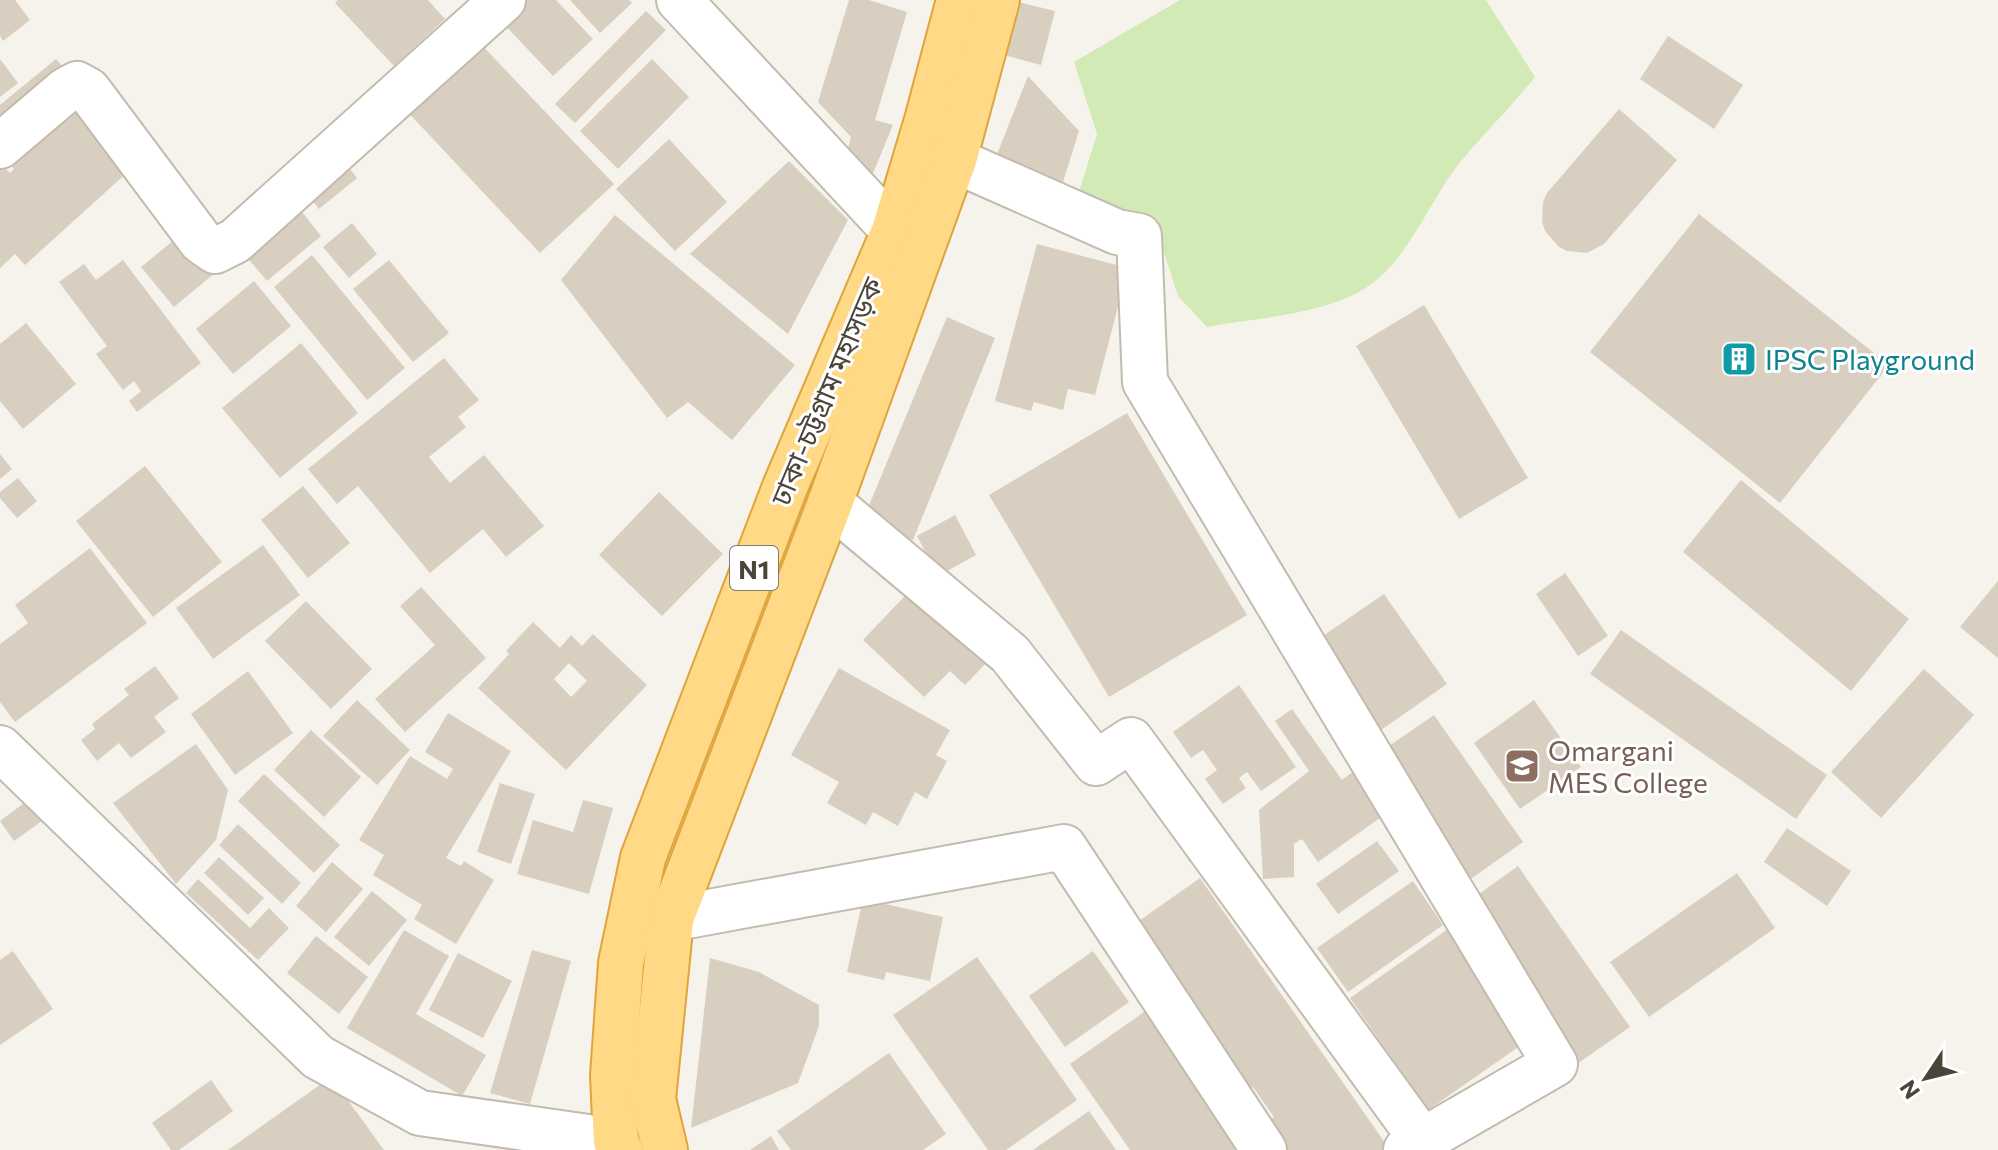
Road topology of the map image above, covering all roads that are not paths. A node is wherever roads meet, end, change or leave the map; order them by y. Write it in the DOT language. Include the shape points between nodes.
graph roads {
  1 [pos="503,0"];
  2 [pos="679,0"];
  3 [pos="959,0"];
  4 [pos="997,0"];
  5 [pos="0,146"];
  6 [pos="954,160"];
  7 [pos="910,234"];
  8 [pos="830,503"];
  9 [pos="0,748"];
  10 [pos="671,919"];
  11 [pos="1414,1145"];
  12 [pos="613,1147"];
  13 [pos="665,1150"];
  14 [pos="1264,1150"];
  1 -- 5 [label="street" via="235,241 215,251 201,241 88,90 77,84"];
  2 -- 7 [label="street"];
  3 -- 7 [label="highway, ঢাকা-চট্টগ্রাম মহাসড়ক / N1" via="928,117"];
  4 -- 6 [label="highway, ঢাকা-চট্টগ্রাম মহাসড়ক / N1"];
  6 -- 7 [label="highway, ঢাকা-চট্টগ্রাম মহাসড়ক / N1"];
  6 -- 11 [label="street" via="1117,232 1139,236 1145,382 1555,1064"];
  7 -- 8 [label="highway, ঢাকা-চট্টগ্রাম মহাসড়ক / N1"];
  7 -- 12 [label="highway, ঢাকা-চট্টগ্রাম মহাসড়ক / N1" via="785,487 643,858 621,963"];
  8 -- 10 [label="highway, ঢাকা-চট্টগ্রাম মহাসড়ক / N1"];
  8 -- 11 [label="street" via="1010,654 1096,763 1131,740"];
  9 -- 12 [label="street" via="318,1057 420,1113"];
  10 -- 13 [label="highway, ঢাকা-চট্টগ্রাম মহাসড়ক / N1" via="653,1099"];
  10 -- 14 [label="street" via="1064,847"];
}
